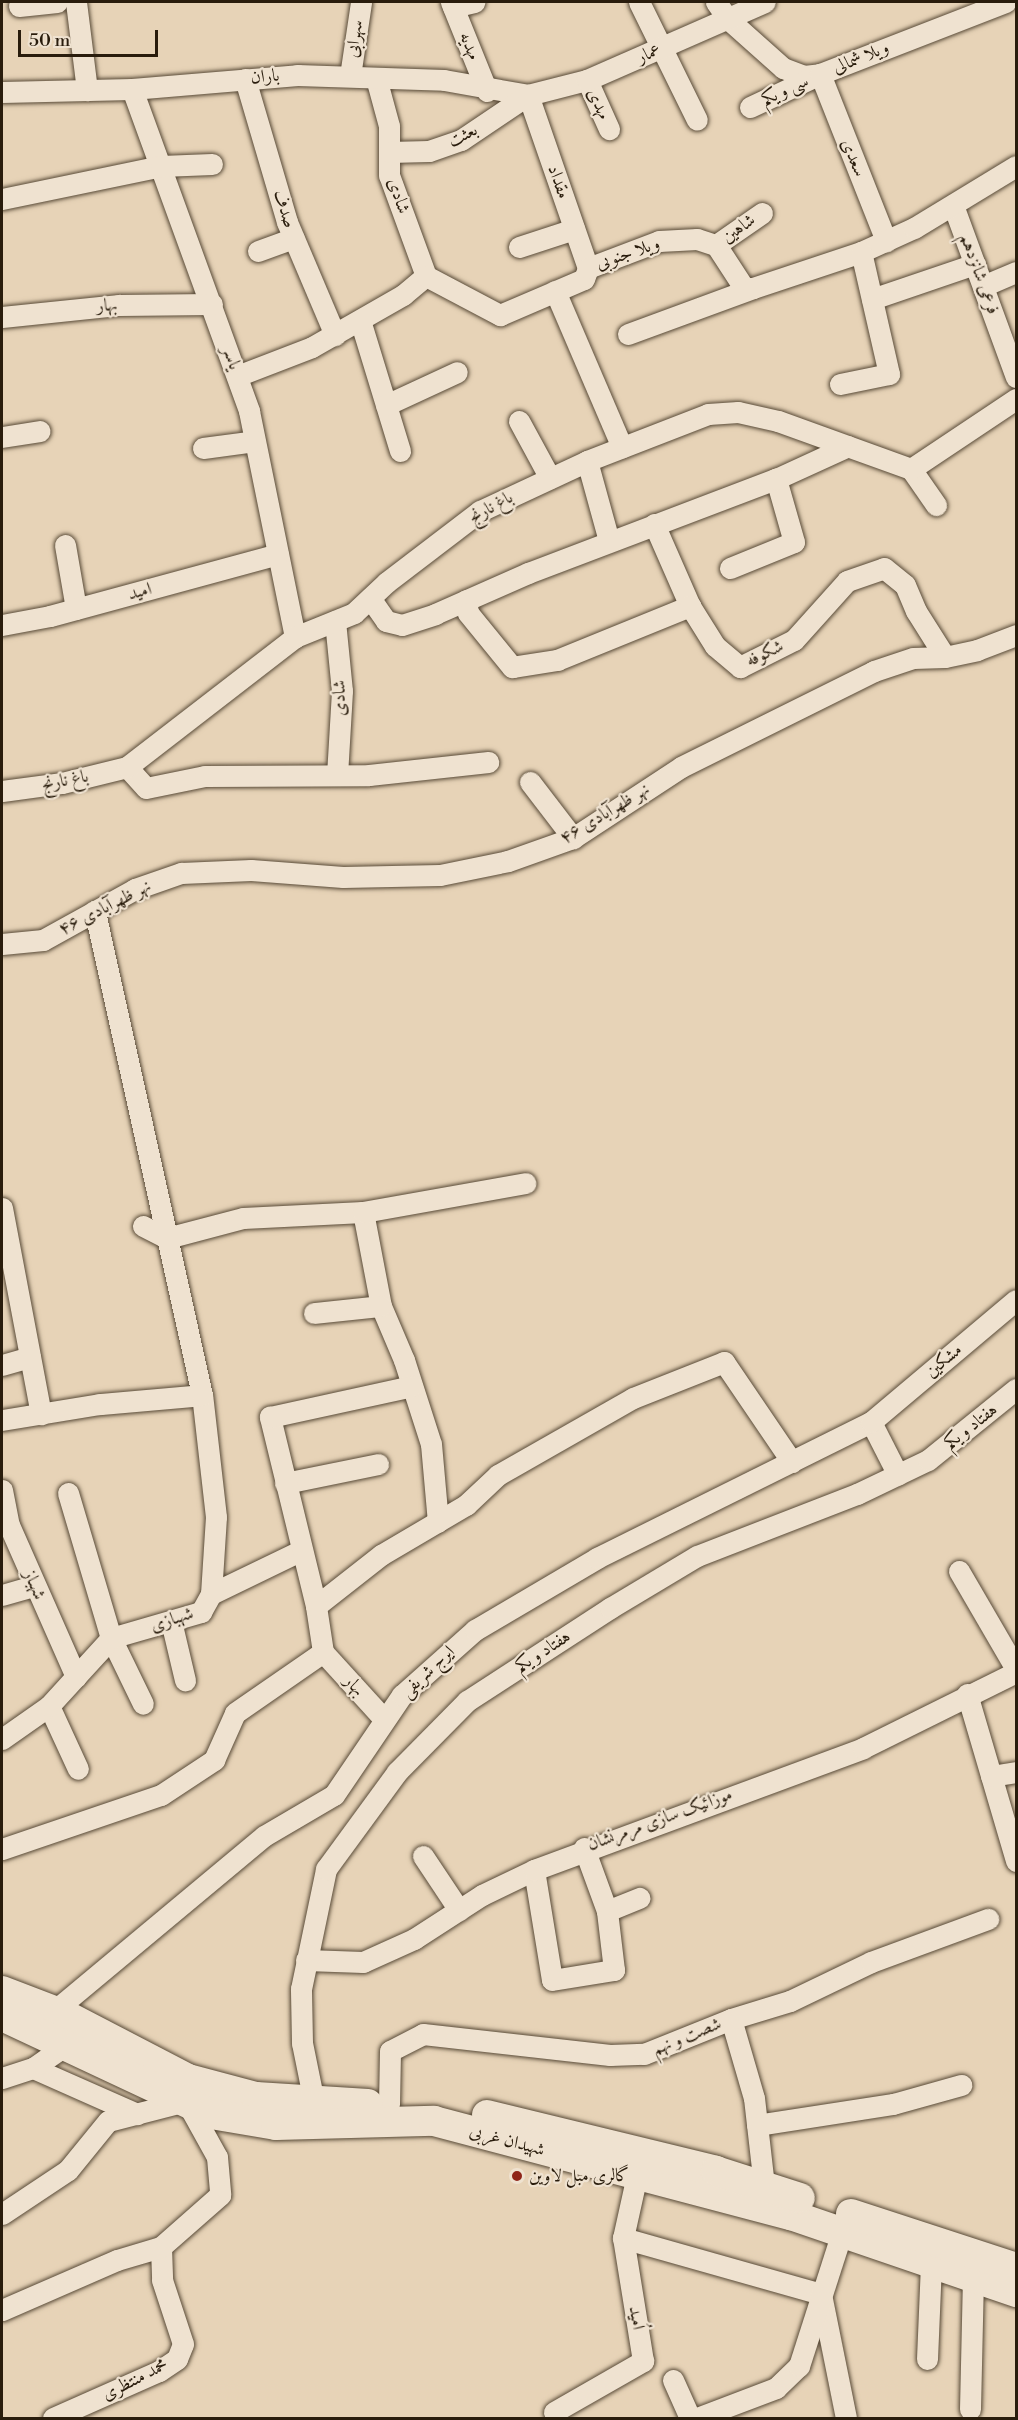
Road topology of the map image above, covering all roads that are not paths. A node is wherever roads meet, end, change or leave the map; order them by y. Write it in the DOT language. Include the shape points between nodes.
graph roads {
  1 [pos="57,2"];
  2 [pos="76,2"];
  3 [pos="361,2"];
  4 [pos="474,2"];
  5 [pos="639,2"];
  6 [pos="716,2"];
  7 [pos="765,2"];
  8 [pos="1006,2"];
  9 [pos="452,4"];
  10 [pos="19,6"];
  11 [pos="728,19"];
  12 [pos="661,49"];
  13 [pos="820,75"];
  14 [pos="350,76"];
  15 [pos="376,78"];
  16 [pos="245,79"];
  17 [pos="587,80"];
  18 [pos="132,89"];
  19 [pos="87,90"];
  20 [pos="487,91"];
  21 [pos="2,92"];
  22 [pos="528,95"];
  23 [pos="750,107"];
  24 [pos="697,120"];
  25 [pos="609,129"];
  26 [pos="389,152"];
  27 [pos="212,164"];
  28 [pos="161,166"];
  29 [pos="1017,166"];
  30 [pos="2,199"];
  31 [pos="953,204"];
  32 [pos="762,213"];
  33 [pos="574,229"];
  34 [pos="294,238"];
  35 [pos="886,241"];
  36 [pos="716,245"];
  37 [pos="519,247"];
  38 [pos="258,251"];
  39 [pos="861,252"];
  40 [pos="975,264"];
  41 [pos="588,268"];
  42 [pos="1017,272"];
  43 [pos="426,276"];
  44 [pos="983,286"];
  45 [pos="753,288"];
  46 [pos="555,291"];
  47 [pos="872,299"];
  48 [pos="212,304"];
  49 [pos="2,318"];
  50 [pos="360,320"];
  51 [pos="628,334"];
  52 [pos="335,335"];
  53 [pos="457,372"];
  54 [pos="237,376"];
  55 [pos="1017,377"];
  56 [pos="840,384"];
  57 [pos="1017,399"];
  58 [pos="386,405"];
  59 [pos="519,421"];
  60 [pos="40,431"];
  61 [pos="2,437"];
  62 [pos="255,441"];
  63 [pos="848,446"];
  64 [pos="622,447"];
  65 [pos="203,448"];
  66 [pos="400,451"];
  67 [pos="587,461"];
  68 [pos="911,469"];
  69 [pos="550,478"];
  70 [pos="776,479"];
  71 [pos="936,505"];
  72 [pos="654,524"];
  73 [pos="609,541"];
  74 [pos="65,545"];
  75 [pos="278,554"];
  76 [pos="730,568"];
  77 [pos="370,598"];
  78 [pos="466,600"];
  79 [pos="690,606"];
  80 [pos="76,609"];
  81 [pos="335,621"];
  82 [pos="2,624"];
  83 [pos="1017,636"];
  84 [pos="296,637"];
  85 [pos="945,657"];
  86 [pos="488,762"];
  87 [pos="128,767"];
  88 [pos="337,775"];
  89 [pos="530,782"];
  90 [pos="2,790"];
  91 [pos="573,838"];
  92 [pos="95,911"];
  93 [pos="2,944"];
  94 [pos="525,1183"];
  95 [pos="2,1208"];
  96 [pos="363,1212"];
  97 [pos="143,1226"];
  98 [pos="167,1238"];
  99 [pos="8,1275"];
  100 [pos="1017,1300"];
  101 [pos="381,1306"];
  102 [pos="314,1313"];
  103 [pos="30,1357"];
  104 [pos="2,1365"];
  105 [pos="412,1386"];
  106 [pos="1017,1389"];
  107 [pos="201,1395"];
  108 [pos="40,1414"];
  109 [pos="2,1420"];
  110 [pos="872,1422"];
  111 [pos="792,1462"];
  112 [pos="378,1464"];
  113 [pos="898,1475"];
  114 [pos="285,1483"];
  115 [pos="2,1490"];
  116 [pos="68,1493"];
  117 [pos="438,1522"];
  118 [pos="300,1551"];
  119 [pos="959,1571"];
  120 [pos="34,1586"];
  121 [pos="211,1594"];
  122 [pos="2,1595"];
  123 [pos="316,1606"];
  124 [pos="171,1621"];
  125 [pos="111,1638"];
  126 [pos="323,1652"];
  127 [pos="1017,1670"];
  128 [pos="76,1677"];
  129 [pos="185,1680"];
  130 [pos="967,1694"];
  131 [pos="143,1704"];
  132 [pos="49,1706"];
  133 [pos="384,1719"];
  134 [pos="2,1739"];
  135 [pos="78,1769"];
  136 [pos="1017,1772"];
  137 [pos="991,1776"];
  138 [pos="584,1848"];
  139 [pos="2,1850"];
  140 [pos="423,1856"];
  141 [pos="1017,1861"];
  142 [pos="534,1870"];
  143 [pos="640,1898"];
  144 [pos="459,1910"];
  145 [pos="607,1911"];
  146 [pos="988,1919"];
  147 [pos="306,1960"];
  148 [pos="2,1991"];
  149 [pos="54,2011"];
  150 [pos="2,2016"];
  151 [pos="730,2019"];
  152 [pos="66,2045"];
  153 [pos="33,2068"];
  154 [pos="2,2078"];
  155 [pos="961,2085"];
  156 [pos="186,2101"];
  157 [pos="314,2102"];
  158 [pos="389,2104"];
  159 [pos="137,2114"];
  160 [pos="757,2125"];
  161 [pos="637,2175"];
  162 [pos="764,2186"];
  163 [pos="2,2214"];
  164 [pos="842,2232"];
  165 [pos="623,2238"];
  166 [pos="161,2247"];
  167 [pos="931,2263"];
  168 [pos="1017,2268"];
  169 [pos="973,2277"];
  170 [pos="1017,2292"];
  171 [pos="821,2294"];
  172 [pos="2,2310"];
  173 [pos="927,2359"];
  174 [pos="673,2380"];
  175 [pos="970,2409"];
  176 [pos="92,2410"];
  177 [pos="554,2412"];
  178 [pos="53,2418"];
  179 [pos="690,2418"];
  180 [pos="696,2418"];
  181 [pos="846,2418"];
  1 -- 10 [label="street"];
  2 -- 19 [label="street"];
  3 -- 14 [label="street, سهرابی"];
  4 -- 9 [label="street"];
  5 -- 12 [label="street"];
  6 -- 11 [label="street, ویلا شمالی"];
  7 -- 11 [label="street, عمار"];
  8 -- 13 [label="street, ویلا شمالی"];
  9 -- 20 [label="street, مهدیه"];
  11 -- 12 [label="street, عمار"];
  11 -- 13 [label="street, ویلا شمالی" via="783,68 804,76"];
  12 -- 17 [label="street, عمار"];
  12 -- 24 [label="street"];
  13 -- 23 [label="street, سی و یکم"];
  13 -- 35 [label="street, سعدی"];
  14 -- 15 [label="street, باران"];
  14 -- 16 [label="street, باران"];
  15 -- 20 [label="street, باران" via="444,80"];
  15 -- 26 [label="street, شادی" via="388,126"];
  16 -- 18 [label="street, باران"];
  16 -- 34 [label="street, صدف"];
  17 -- 22 [label="street, عمار"];
  17 -- 25 [label="street, مهدی"];
  18 -- 19 [label="street, باران"];
  18 -- 28 [label="street, یاسر"];
  19 -- 21 [label="street, باران"];
  20 -- 22 [label="street, باران"];
  22 -- 26 [label="street, بعثت" via="461,140 429,151"];
  22 -- 33 [label="street, مقداد"];
  26 -- 43 [label="street, شادی" via="389,175"];
  27 -- 28 [label="street"];
  28 -- 30 [label="street"];
  28 -- 48 [label="street, یاسر"];
  29 -- 31 [label="street"];
  31 -- 35 [label="street"];
  31 -- 40 [label="street, فرعی شانزدهم"];
  32 -- 36 [label="street, شاهین"];
  33 -- 37 [label="street"];
  33 -- 41 [label="street, مقداد"];
  34 -- 38 [label="street"];
  34 -- 52 [label="street, صدف"];
  35 -- 39 [label="street"];
  36 -- 41 [label="street, ویلا جنوبی" via="697,239 659,241"];
  36 -- 45 [label="street" via="744,288"];
  39 -- 45 [label="street"];
  39 -- 47 [label="street"];
  40 -- 44 [label="street, فرعی شانزدهم"];
  40 -- 47 [label="street"];
  41 -- 46 [label="street, ویلا جنوبی" via="584,279"];
  42 -- 44 [label="street"];
  43 -- 46 [label="street, ویلا جنوبی" via="500,315"];
  43 -- 50 [label="street"];
  44 -- 55 [label="street, فرعی شانزدهم"];
  45 -- 51 [label="street"];
  46 -- 64 [label="street"];
  47 -- 56 [label="street" via="889,374"];
  48 -- 49 [label="street, بهار" via="119,305"];
  48 -- 54 [label="street, یاسر"];
  50 -- 52 [label="street"];
  50 -- 58 [label="street"];
  52 -- 54 [label="street"];
  53 -- 58 [label="street"];
  54 -- 62 [label="street, یاسر"];
  57 -- 68 [label="street"];
  58 -- 66 [label="street"];
  59 -- 69 [label="street"];
  60 -- 61 [label="street"];
  62 -- 65 [label="street"];
  62 -- 75 [label="street, یاسر"];
  63 -- 64 [label="street, باغ نارنج" via="738,412 708,414"];
  63 -- 68 [label="street, باغ نارنج"];
  63 -- 70 [label="street"];
  64 -- 67 [label="street, باغ نارنج"];
  67 -- 69 [label="street, باغ نارنج"];
  67 -- 73 [label="street"];
  68 -- 71 [label="street"];
  69 -- 77 [label="street, باغ نارنج" via="480,511"];
  70 -- 72 [label="street"];
  70 -- 76 [label="street" via="794,542"];
  72 -- 73 [label="street"];
  72 -- 79 [label="street"];
  73 -- 78 [label="street"];
  74 -- 80 [label="street"];
  75 -- 80 [label="street, امید"];
  75 -- 84 [label="street, یاسر"];
  77 -- 78 [label="street" via="386,621 402,625"];
  77 -- 81 [label="street, باغ نارنج" via="354,613"];
  78 -- 79 [label="street" via="468,613 512,667 557,660"];
  79 -- 85 [label="street, شکوفه" via="715,646 740,667 794,640 847,581 884,568 905,585 916,611"];
  80 -- 82 [label="street, امید"];
  81 -- 84 [label="street, باغ نارنج"];
  81 -- 88 [label="street, شادی" via="342,692"];
  83 -- 85 [label="street, نهر ظهرآبادی ۴۶"];
  84 -- 87 [label="street, باغ نارنج"];
  85 -- 91 [label="street, نهر ظهرآبادی ۴۶" via="913,658 874,671 681,767"];
  86 -- 88 [label="street"];
  87 -- 88 [label="street" via="146,788 205,776"];
  87 -- 90 [label="street, باغ نارنج" via="62,783"];
  89 -- 91 [label="street"];
  91 -- 92 [label="street, نهر ظهرآبادی ۴۶" via="508,861 440,875 343,877 251,870 181,873 135,889"];
  92 -- 93 [label="street, نهر ظهرآبادی ۴۶" via="43,940"];
  92 -- 98 [label="street, شهبازی"];
  94 -- 96 [label="street"];
  95 -- 99 [label="street"];
  96 -- 98 [label="street" via="243,1218"];
  96 -- 101 [label="street"];
  97 -- 98 [label="street"];
  98 -- 107 [label="street, شهبازی"];
  99 -- 103 [label="street"];
  100 -- 110 [label="street, مشکین"];
  101 -- 102 [label="street"];
  101 -- 105 [label="street"];
  103 -- 104 [label="street"];
  103 -- 108 [label="street"];
  105 -- 114 [label="street" via="270,1417"];
  105 -- 117 [label="street" via="431,1444"];
  106 -- 113 [label="street, هفتاد و یکم" via="928,1460"];
  107 -- 108 [label="street"];
  107 -- 121 [label="street, شهبازی" via="216,1517"];
  108 -- 109 [label="street"];
  110 -- 111 [label="street, ایرج شریفی"];
  110 -- 113 [label="street"];
  111 -- 117 [label="street" via="724,1362 633,1398 498,1475 466,1505"];
  111 -- 133 [label="street, ایرج شریفی" via="597,1558 475,1630 402,1695"];
  112 -- 114 [label="street"];
  113 -- 147 [label="street, هفتاد و یکم" via="697,1556 468,1701 397,1772 326,1869"];
  114 -- 118 [label="street"];
  115 -- 120 [label="street, شهباز" via="9,1525"];
  116 -- 125 [label="street"];
  117 -- 123 [label="street" via="381,1556"];
  118 -- 121 [label="street"];
  118 -- 123 [label="street"];
  119 -- 127 [label="street"];
  120 -- 122 [label="street"];
  120 -- 128 [label="street, شهباز"];
  121 -- 124 [label="street, شهبازی" via="201,1612"];
  123 -- 126 [label="street"];
  124 -- 125 [label="street, شهبازی"];
  124 -- 129 [label="street"];
  125 -- 128 [label="street"];
  125 -- 131 [label="street"];
  126 -- 133 [label="street, بهار"];
  126 -- 139 [label="street" via="235,1713 214,1760 161,1795"];
  127 -- 130 [label="street, موزائیک سازی مرمرنشان"];
  128 -- 132 [label="street"];
  130 -- 137 [label="street"];
  130 -- 138 [label="street, موزائیک سازی مرمرنشان" via="863,1748"];
  132 -- 134 [label="street"];
  132 -- 135 [label="street"];
  133 -- 149 [label="street, ایرج شریفی" via="334,1796 264,1836"];
  136 -- 137 [label="street"];
  137 -- 141 [label="street"];
  138 -- 142 [label="street, موزائیک سازی مرمرنشان"];
  138 -- 145 [label="street"];
  140 -- 144 [label="street"];
  142 -- 144 [label="street, موزائیک سازی مرمرنشان"];
  142 -- 145 [label="street" via="552,1980 614,1970"];
  143 -- 145 [label="street"];
  144 -- 147 [label="street, موزائیک سازی مرمرنشان" via="414,1939 363,1962"];
  146 -- 151 [label="street, شصت و نهم" via="871,1962 790,2001"];
  147 -- 157 [label="street, هفتاد و یکم" via="301,1989 302,2043"];
  148 -- 149 [label="main road, شهیدان غربی"];
  149 -- 157 [label="main road, شهیدان غربی" via="188,2079 256,2097"];
  150 -- 152 [label="main road, شهیدان غربی"];
  151 -- 158 [label="street, شصت و نهم" via="644,2055 609,2055 423,2034 390,2051"];
  151 -- 160 [label="street" via="754,2098"];
  152 -- 153 [label="street"];
  152 -- 156 [label="main road, شهیدان غربی"];
  153 -- 154 [label="street"];
  153 -- 159 [label="street"];
  155 -- 160 [label="street" via="892,2104"];
  156 -- 159 [label="street"];
  156 -- 161 [label="main road, شهیدان غربی" via="211,2114 276,2125 434,2121"];
  156 -- 166 [label="street" via="217,2157 220,2194"];
  157 -- 158 [label="main road, شهیدان غربی"];
  158 -- 162 [label="main road, شهیدان غربی" via="444,2104"];
  159 -- 163 [label="street" via="108,2121 68,2170"];
  160 -- 162 [label="street"];
  161 -- 164 [label="main road, شهیدان غربی"];
  161 -- 165 [label="street, اُمید"];
  162 -- 168 [label="main road, شهیدان غربی"];
  164 -- 167 [label="main road, شهیدان غربی"];
  164 -- 171 [label="street"];
  165 -- 171 [label="street"];
  165 -- 177 [label="street, اُمید" via="643,2361"];
  166 -- 172 [label="street" via="117,2260"];
  166 -- 176 [label="street, محمد منتظری" via="162,2280 183,2344 177,2359"];
  167 -- 169 [label="main road, شهیدان غربی"];
  167 -- 173 [label="street"];
  169 -- 170 [label="main road, شهیدان غربی"];
  169 -- 175 [label="street"];
  171 -- 180 [label="street" via="799,2366 776,2388"];
  171 -- 181 [label="street"];
  174 -- 179 [label="street"];
  176 -- 178 [label="street, محمد منتظری"];
}
